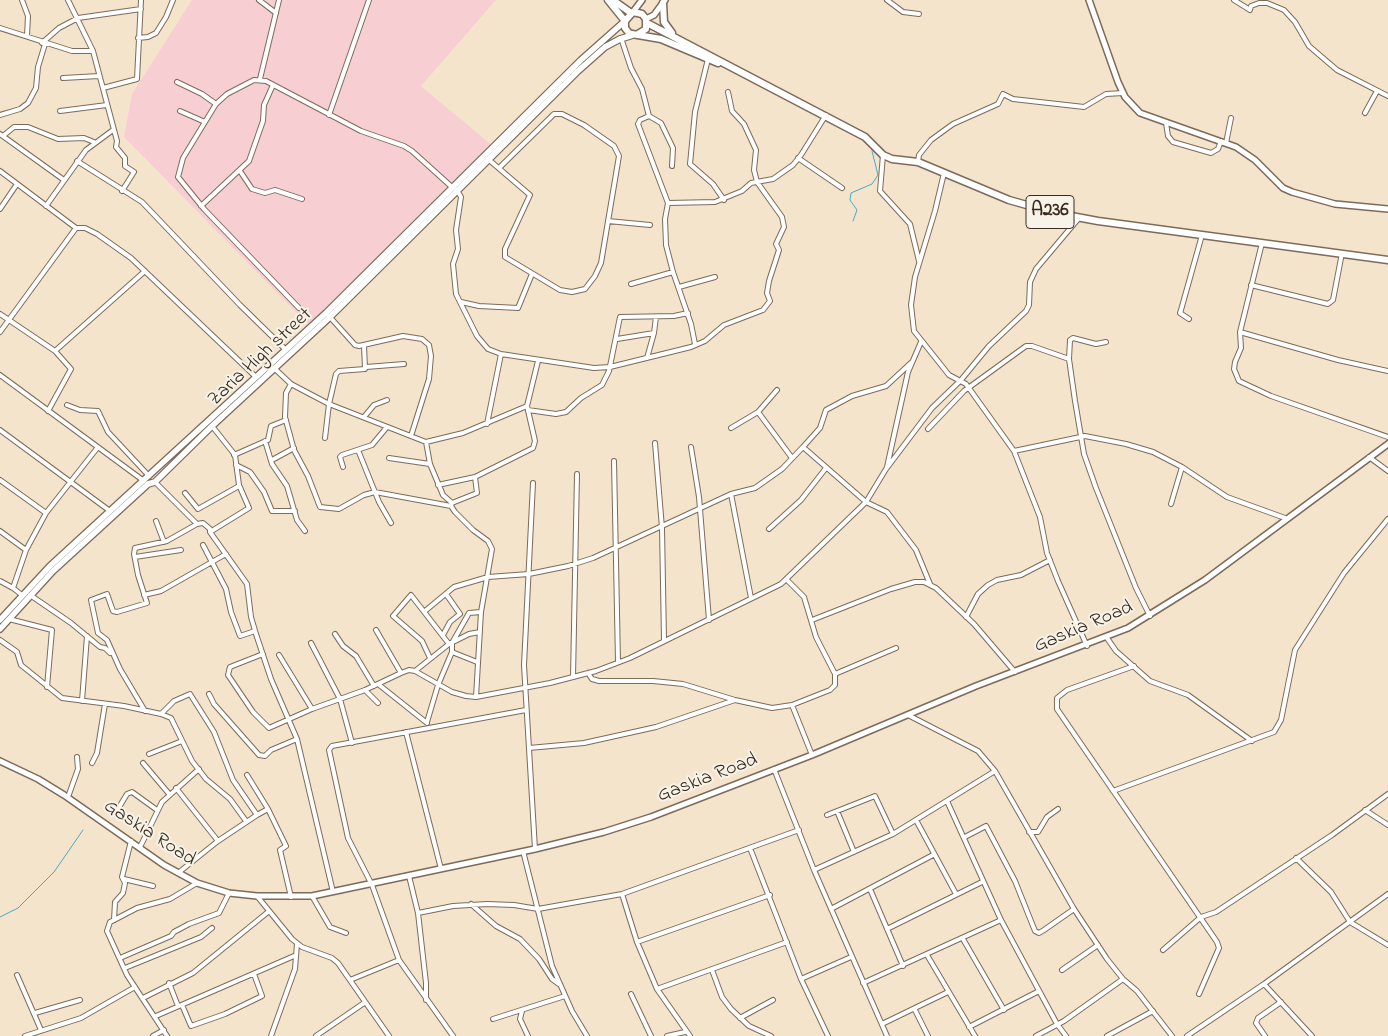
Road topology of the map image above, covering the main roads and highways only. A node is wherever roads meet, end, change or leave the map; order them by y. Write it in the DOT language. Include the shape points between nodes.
graph roads {
  1 [pos="608,0"];
  2 [pos="613,0"];
  3 [pos="642,0"];
  4 [pos="1089,0"];
  5 [pos="664,1"];
  6 [pos="632,13"];
  7 [pos="625,21"];
  8 [pos="647,21"];
  9 [pos="636,34"];
  10 [pos="679,39"];
  11 [pos="743,73"];
  12 [pos="540,105"];
  13 [pos="455,189"];
  14 [pos="1388,209"];
  15 [pos="1388,260"];
  16 [pos="328,315"];
  17 [pos="1388,444"];
  18 [pos="112,513"];
  19 [pos="0,620"];
  20 [pos="0,629"];
  21 [pos="0,761"];
  1 -- 7 [label="highway"];
  2 -- 6 [label="highway"];
  3 -- 6 [label="main road"];
  4 -- 14 [label="main road" via="1119,86 1140,113 1224,142 1256,160 1286,189 1335,204"];
  5 -- 8 [label="main road"];
  5 -- 10 [label="highway" via="664,22"];
  6 -- 7 [label="highway"];
  6 -- 8 [label="highway" via="642,14"];
  7 -- 9 [label="highway" via="627,30"];
  7 -- 12 [label="main road" via="581,60"];
  8 -- 9 [label="highway" via="644,32"];
  8 -- 10 [label="highway"];
  9 -- 11 [label="highway" via="661,39"];
  9 -- 12 [label="main road" via="621,38 598,52"];
  10 -- 11 [label="highway"];
  11 -- 15 [label="highway, A236" via="865,137 882,155 918,162 1009,200 1079,218"];
  12 -- 13 [label="main road, Zaria High street"];
  12 -- 13 [label="main road, Zaria High street"];
  13 -- 16 [label="main road, Zaria High street"];
  16 -- 18 [label="main road, Zaria High street" via="256,377"];
  16 -- 18 [label="main road, Zaria High street" via="155,482"];
  17 -- 21 [label="main road, Gaskia Road" via="1205,580 1150,616 1107,638 622,827 523,852 312,896 229,893 178,873 38,778"];
  18 -- 19 [label="main road, Zaria High street" via="22,595"];
  18 -- 20 [label="main road, Zaria High street"];
}
